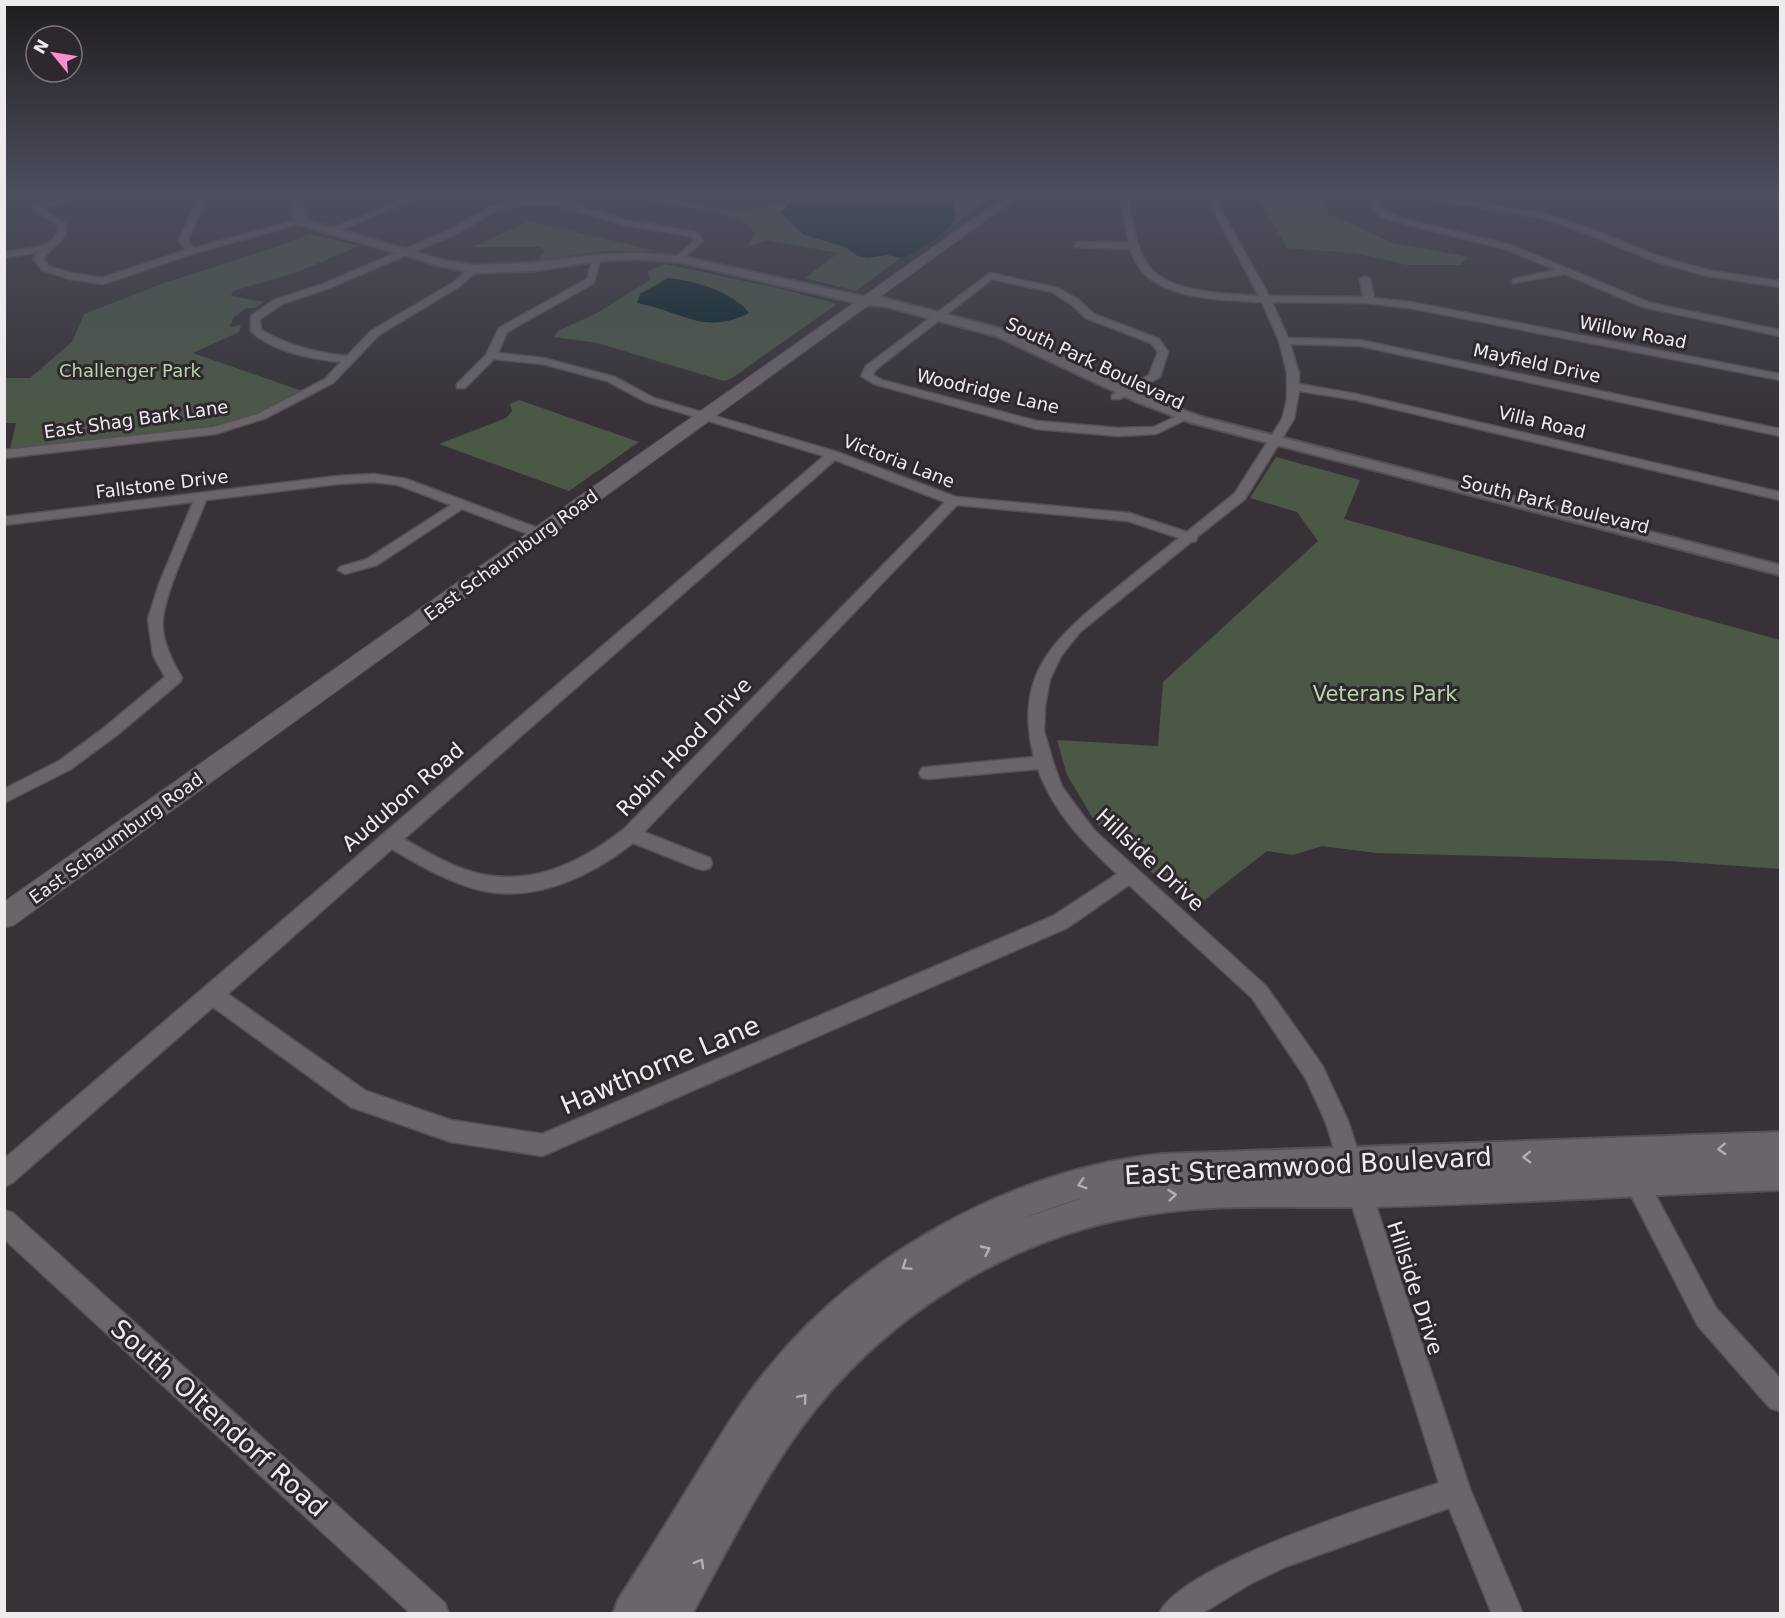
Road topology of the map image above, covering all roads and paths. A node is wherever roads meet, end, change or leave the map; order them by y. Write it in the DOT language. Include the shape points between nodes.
graph roads {
  1 [pos="47,269"];
  2 [pos="139,269"];
  3 [pos="367,269"];
  4 [pos="474,269"];
  5 [pos="488,269"];
  6 [pos="595,269"];
  7 [pos="721,269"];
  8 [pos="911,269"];
  9 [pos="1146,269"];
  10 [pos="1250,269"];
  11 [pos="1560,269"];
  12 [pos="1690,269"];
  13 [pos="1566,271"];
  14 [pos="1365,279"];
  15 [pos="1516,281"];
  16 [pos="1780,284"];
  17 [pos="1265,297"];
  18 [pos="1369,300"];
  19 [pos="866,301"];
  20 [pos="935,318"];
  21 [pos="1780,333"];
  22 [pos="1284,341"];
  23 [pos="491,356"];
  24 [pos="349,359"];
  25 [pos="1780,377"];
  26 [pos="461,386"];
  27 [pos="1294,387"];
  28 [pos="1121,394"];
  29 [pos="704,417"];
  30 [pos="1178,419"];
  31 [pos="1780,433"];
  32 [pos="1272,446"];
  33 [pos="4,454"];
  34 [pos="833,455"];
  35 [pos="328,465"];
  36 [pos="324,482"];
  37 [pos="1780,496"];
  38 [pos="201,497"];
  39 [pos="954,501"];
  40 [pos="461,504"];
  41 [pos="4,521"];
  42 [pos="541,534"];
  43 [pos="1191,538"];
  44 [pos="345,570"];
  45 [pos="1780,570"];
  46 [pos="1780,583"];
  47 [pos="1044,762"];
  48 [pos="928,773"];
  49 [pos="4,796"];
  50 [pos="631,834"];
  51 [pos="389,839"];
  52 [pos="703,863"];
  53 [pos="1131,874"];
  54 [pos="4,917"];
  55 [pos="212,994"];
  56 [pos="1780,1146"];
  57 [pos="1350,1161"];
  58 [pos="1629,1167"];
  59 [pos="4,1175"];
  60 [pos="1780,1175"];
  61 [pos="1360,1192"];
  62 [pos="4,1222"];
  63 [pos="1780,1398"];
  64 [pos="1456,1491"];
  65 [pos="434,1614"];
  66 [pos="632,1614"];
  67 [pos="670,1614"];
  68 [pos="1174,1614"];
  69 [pos="1508,1614"];
  1 -- 2 [label="street" via="102,281"];
  3 -- 24 [label="street" via="278,302 255,318 256,331 269,339 318,355"];
  4 -- 5 [label="street, South Park Boulevard"];
  4 -- 24 [label="street, East Shag Bark Lane" via="457,284 375,333"];
  6 -- 23 [label="street" via="591,281 503,330"];
  7 -- 19 [label="street, South Park Boulevard"];
  8 -- 19 [label="main road, East Schaumburg Road"];
  9 -- 17 [label="street, Willow Road" via="1149,274 1179,289 1215,296"];
  10 -- 17 [label="street, Hillside Drive"];
  11 -- 13 [label="street"];
  12 -- 16 [label="street"];
  13 -- 15 [label="street"];
  13 -- 21 [label="street" via="1647,305"];
  14 -- 18 [label="street"];
  17 -- 18 [label="street, Willow Road"];
  17 -- 22 [label="street, Hillside Drive"];
  18 -- 25 [label="street, Willow Road"];
  19 -- 20 [label="street, South Park Boulevard" via="877,307"];
  19 -- 29 [label="main road, East Schaumburg Road"];
  20 -- 28 [label="street, South Park Boulevard" via="1000,339"];
  20 -- 28 [label="street" via="990,276 1055,290 1090,316 1155,341 1162,352 1154,377"];
  20 -- 30 [label="street, Woodridge Lane" via="870,368 867,376 1037,425 1118,432 1156,430"];
  22 -- 27 [label="street, Hillside Drive"];
  22 -- 31 [label="street, Mayfield Drive" via="1360,343"];
  23 -- 26 [label="street"];
  23 -- 29 [label="street, Victoria Lane" via="543,361 611,379 650,400"];
  24 -- 33 [label="street, East Shag Bark Lane" via="329,381 284,406 238,423 184,434"];
  27 -- 32 [label="street, Hillside Drive" via="1288,419"];
  27 -- 37 [label="street, Villa Road" via="1356,397"];
  28 -- 30 [label="street, South Park Boulevard"];
  29 -- 34 [label="street, Victoria Lane"];
  29 -- 42 [label="main road, East Schaumburg Road"];
  30 -- 32 [label="street, South Park Boulevard"];
  32 -- 43 [label="street, Hillside Drive" via="1240,496"];
  32 -- 45 [label="street, South Park Boulevard"];
  32 -- 46 [label="street, South Park Boulevard"];
  34 -- 39 [label="street, Victoria Lane"];
  34 -- 51 [label="street, Audubon Road"];
  35 -- 36 [label="street"];
  36 -- 38 [label="street, Fallstone Drive"];
  36 -- 40 [label="street, Fallstone Drive" via="374,478 401,482"];
  38 -- 41 [label="street, Fallstone Drive"];
  38 -- 49 [label="street" via="155,619 161,655 174,678 65,765"];
  39 -- 43 [label="street, Victoria Lane" via="1129,517"];
  39 -- 50 [label="street, Robin Hood Drive"];
  40 -- 42 [label="street, Fallstone Drive"];
  40 -- 44 [label="street" via="372,562"];
  42 -- 54 [label="main road, East Schaumburg Road"];
  43 -- 47 [label="street, Hillside Drive" via="1076,629 1054,654 1042,679 1037,705 1036,730"];
  47 -- 48 [label="street"];
  47 -- 53 [label="street, Hillside Drive" via="1054,789 1087,835"];
  50 -- 51 [label="street, Robin Hood Drive" via="580,869 541,881 506,884 464,878"];
  50 -- 52 [label="street"];
  51 -- 55 [label="street, Audubon Road"];
  53 -- 55 [label="street, Hawthorne Lane" via="1060,922 542,1145 451,1131 359,1099"];
  53 -- 57 [label="street, Hillside Drive" via="1259,992 1314,1072"];
  55 -- 59 [label="street, Audubon Road"];
  56 -- 58 [label="street, East Streamwood Boulevard, one-way"];
  58 -- 57 [label="street, East Streamwood Boulevard, one-way"];
  57 -- 61 [label="street, Hillside Drive"];
  57 -- 66 [label="street, East Streamwood Boulevard, one-way" via="1163,1168 1115,1174 1014,1207 918,1258 845,1313 764,1398"];
  58 -- 60 [label="street, East Streamwood Boulevard"];
  58 -- 61 [label="street, East Streamwood Boulevard"];
  58 -- 63 [label="street" via="1707,1317"];
  61 -- 64 [label="street, Hillside Drive"];
  67 -- 61 [label="street, East Streamwood Boulevard, one-way" via="761,1458 797,1406 858,1340 931,1282 976,1254 1030,1231 1126,1201 1199,1193"];
  62 -- 65 [label="street, South Oltendorf Road"];
  64 -- 68 [label="street" via="1286,1550 1203,1592"];
  64 -- 69 [label="street, Hillside Drive"];
}
